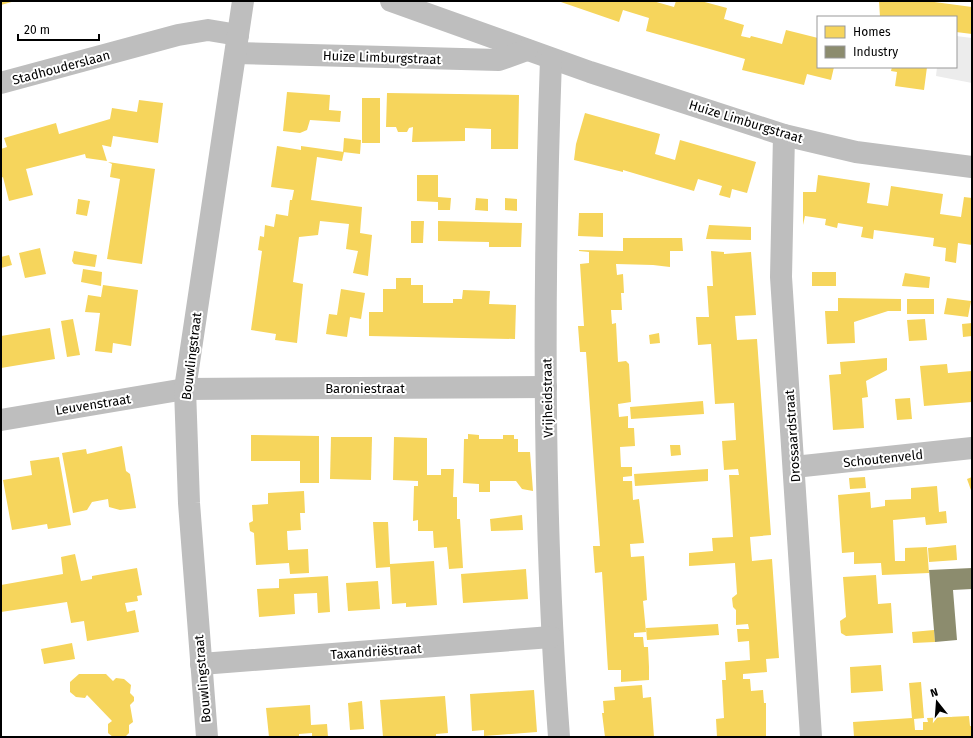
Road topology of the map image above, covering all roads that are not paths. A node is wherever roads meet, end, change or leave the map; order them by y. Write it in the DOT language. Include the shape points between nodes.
graph roads {
  1 [pos="243,1"];
  2 [pos="390,1"];
  3 [pos="237,44"];
  4 [pos="527,50"];
  5 [pos="551,59"];
  6 [pos="1,83"];
  7 [pos="784,134"];
  8 [pos="972,168"];
  9 [pos="546,387"];
  10 [pos="185,389"];
  11 [pos="1,420"];
  12 [pos="972,448"];
  13 [pos="794,467"];
  14 [pos="551,637"];
  15 [pos="201,664"];
  16 [pos="207,737"];
  17 [pos="559,737"];
  18 [pos="810,737"];
  1 -- 3 [label="street, Bouwlingstraat"];
  2 -- 4 [label="street, Huize Limburgstraat"];
  3 -- 4 [label="street, Huize Limburgstraat" via="499,60"];
  3 -- 6 [label="street, Stadhouderslaan" via="208,30 178,35"];
  3 -- 10 [label="street, Bouwlingstraat"];
  4 -- 5 [label="street, Huize Limburgstraat"];
  5 -- 7 [label="street, Huize Limburgstraat"];
  5 -- 9 [label="street, Vrijheidstraat"];
  7 -- 8 [label="street, Huize Limburgstraat" via="856,152"];
  7 -- 13 [label="street, Drossaardstraat" via="781,277"];
  9 -- 10 [label="street, Baroniestraat"];
  9 -- 14 [label="street, Vrijheidstraat"];
  10 -- 11 [label="street, Leuvenstraat"];
  10 -- 15 [label="street, Bouwlingstraat" via="189,503"];
  12 -- 13 [label="street, Schoutenveld"];
  13 -- 18 [label="street, Drossaardstraat"];
  14 -- 15 [label="street, Taxandriëstraat"];
  14 -- 17 [label="street, Vrijheidstraat"];
  15 -- 16 [label="street, Bouwlingstraat"];
}
